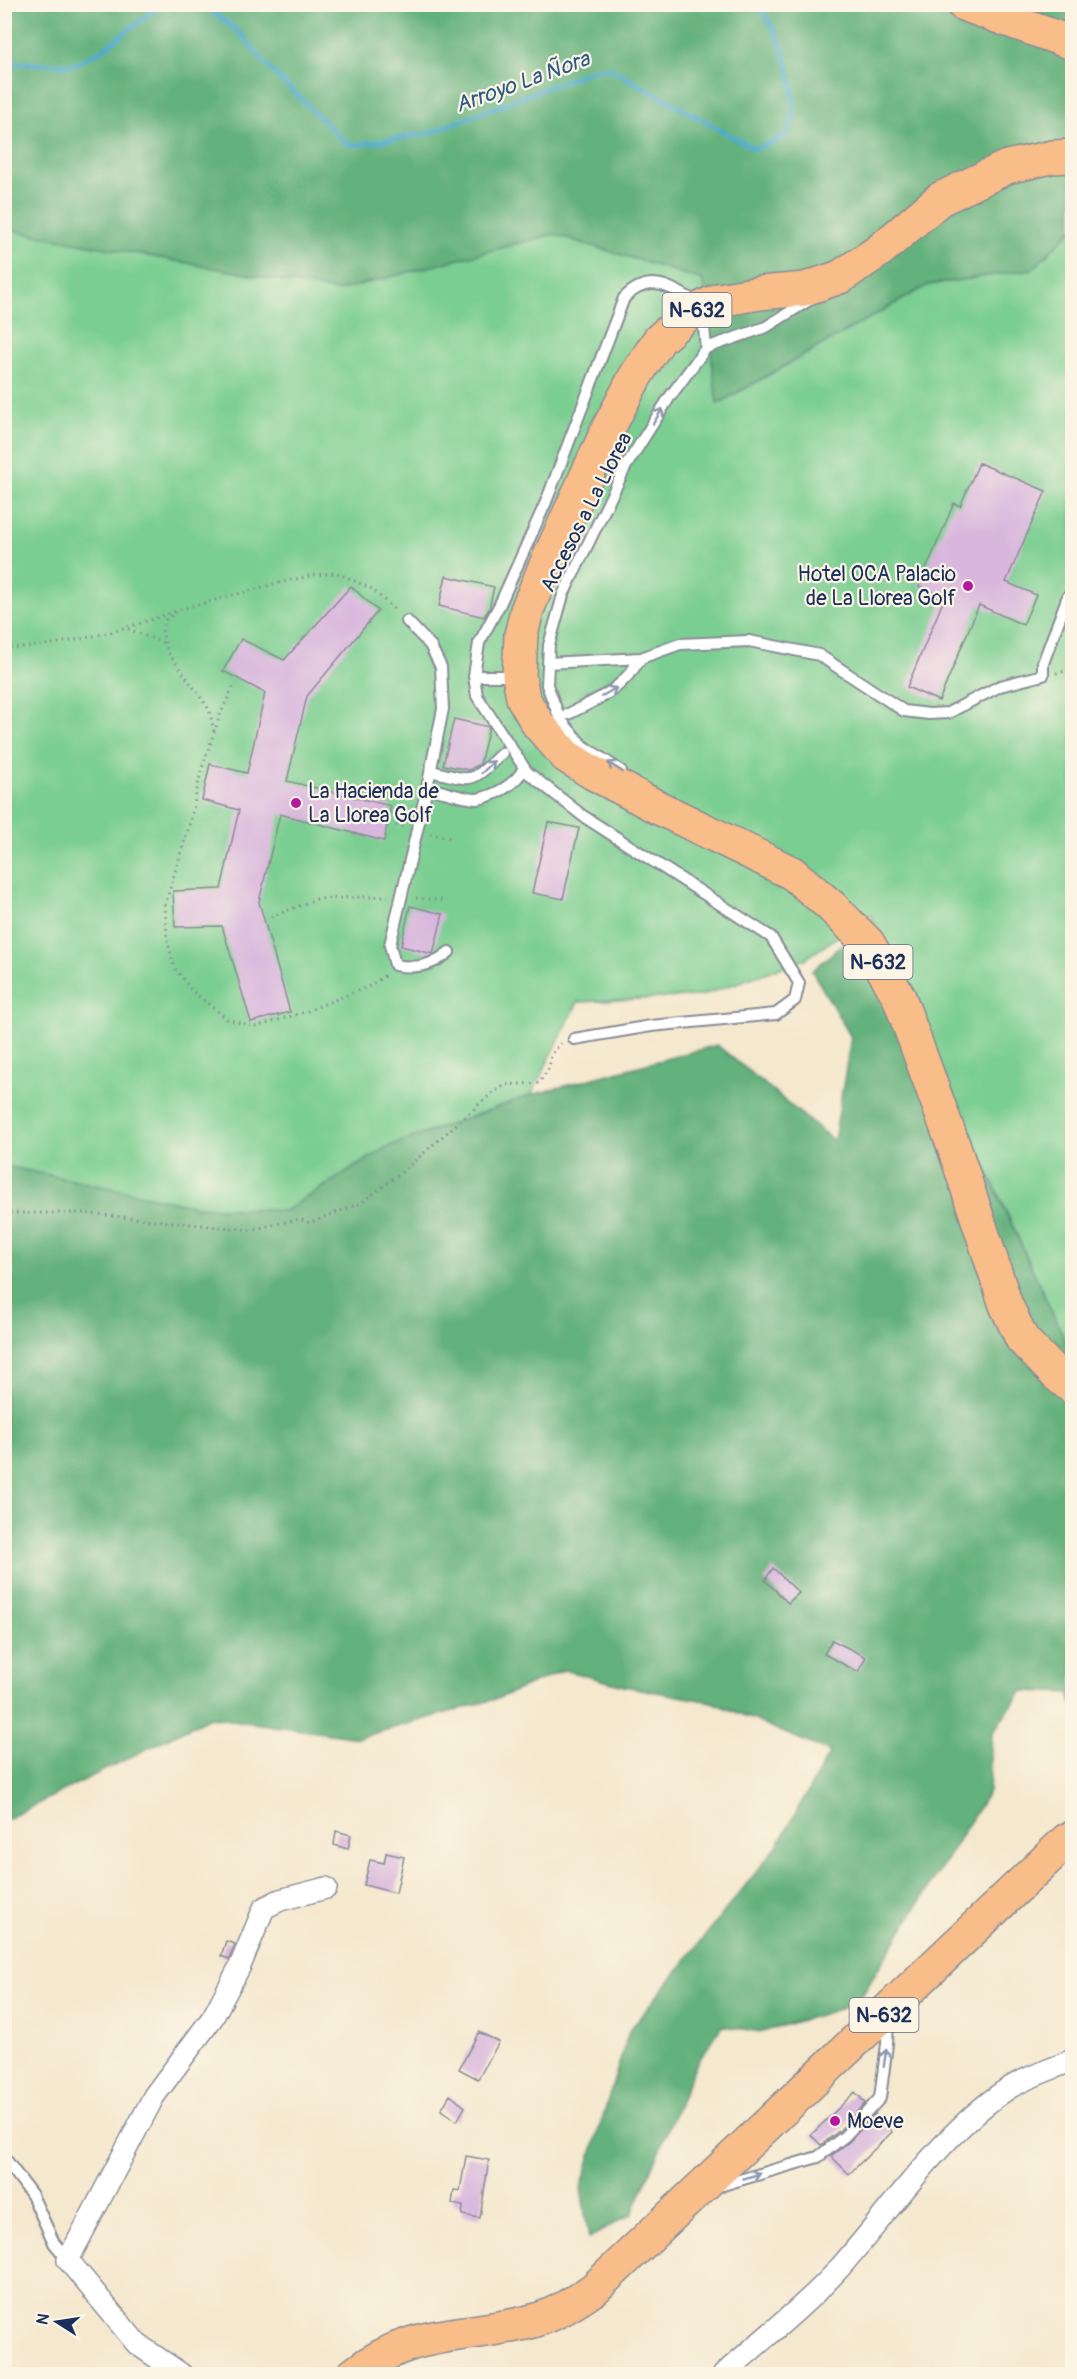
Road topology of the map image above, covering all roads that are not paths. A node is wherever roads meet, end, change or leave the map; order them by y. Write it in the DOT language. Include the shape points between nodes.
graph roads {
  1 [pos="963,4"];
  2 [pos="1072,43"];
  3 [pos="1072,156"];
  4 [pos="824,282"];
  5 [pos="693,300"];
  6 [pos="703,317"];
  7 [pos="706,348"];
  8 [pos="1068,596"];
  9 [pos="407,621"];
  10 [pos="641,658"];
  11 [pos="548,663"];
  12 [pos="474,676"];
  13 [pos="519,676"];
  14 [pos="568,714"];
  15 [pos="502,753"];
  16 [pos="524,768"];
  17 [pos="431,771"];
  18 [pos="427,788"];
  19 [pos="657,807"];
  20 [pos="449,952"];
  21 [pos="574,1039"];
  22 [pos="1072,1387"];
  23 [pos="1072,1838"];
  24 [pos="326,1887"];
  25 [pos="888,2010"];
  26 [pos="1072,2060"];
  27 [pos="4,2157"];
  28 [pos="696,2193"];
  29 [pos="68,2260"];
  30 [pos="181,2374"];
  31 [pos="354,2374"];
  32 [pos="724,2374"];
  1 -- 2 [label="highway"];
  3 -- 4 [label="highway, N-632" via="1007,167 940,199 879,250 840,277"];
  4 -- 7 [label="lane" via="813,297 766,327"];
  4 -- 13 [label="highway, N-632" via="805,290 718,300 687,315 658,340 608,429 527,610"];
  5 -- 12 [label="lane" via="666,285 647,284 633,288 624,298 546,502 479,643"];
  6 -- 7 [label="lane"];
  11 -- 7 [label="lane, Accesos a La Llorea, one-way" via="563,595 627,466"];
  8 -- 10 [label="lane" via="1043,663 1043,675 1000,686 948,714 904,711 819,655 749,641 680,644"];
  9 -- 17 [label="lane" via="430,645 441,667 442,709"];
  10 -- 11 [label="lane"];
  14 -- 10 [label="lane, one-way" via="617,688"];
  19 -- 11 [label="lane, Accesos a La Llorea, one-way" via="622,771 582,745 560,719 548,685"];
  12 -- 13 [label="lane"];
  12 -- 16 [label="lane" via="477,696"];
  13 -- 19 [label="highway, N-632" via="523,698 566,756"];
  17 -- 15 [label="lane, one-way" via="470,780"];
  16 -- 18 [label="lane" via="511,785 477,799"];
  16 -- 21 [label="lane" via="583,816 771,937 799,983 795,1000 776,1014 651,1026"];
  17 -- 18 [label="lane"];
  18 -- 20 [label="lane" via="390,945 395,965 408,968 436,962"];
  19 -- 22 [label="highway, N-632" via="792,873 868,943 900,997 1006,1305 1022,1339"];
  23 -- 25 [label="highway, N-632"];
  24 -- 29 [label="street" via="264,1908 213,2017 154,2096"];
  25 -- 28 [label="highway, N-632"];
  28 -- 25 [label="lane, one-way" via="818,2157 845,2136 880,2098"];
  26 -- 32 [label="street" via="1007,2090 957,2130 796,2313"];
  27 -- 29 [label="lane" via="32,2195 54,2243"];
  28 -- 31 [label="highway, N-632" via="594,2289 567,2307 533,2321 414,2341"];
  29 -- 30 [label="street" via="137,2344"];
}
